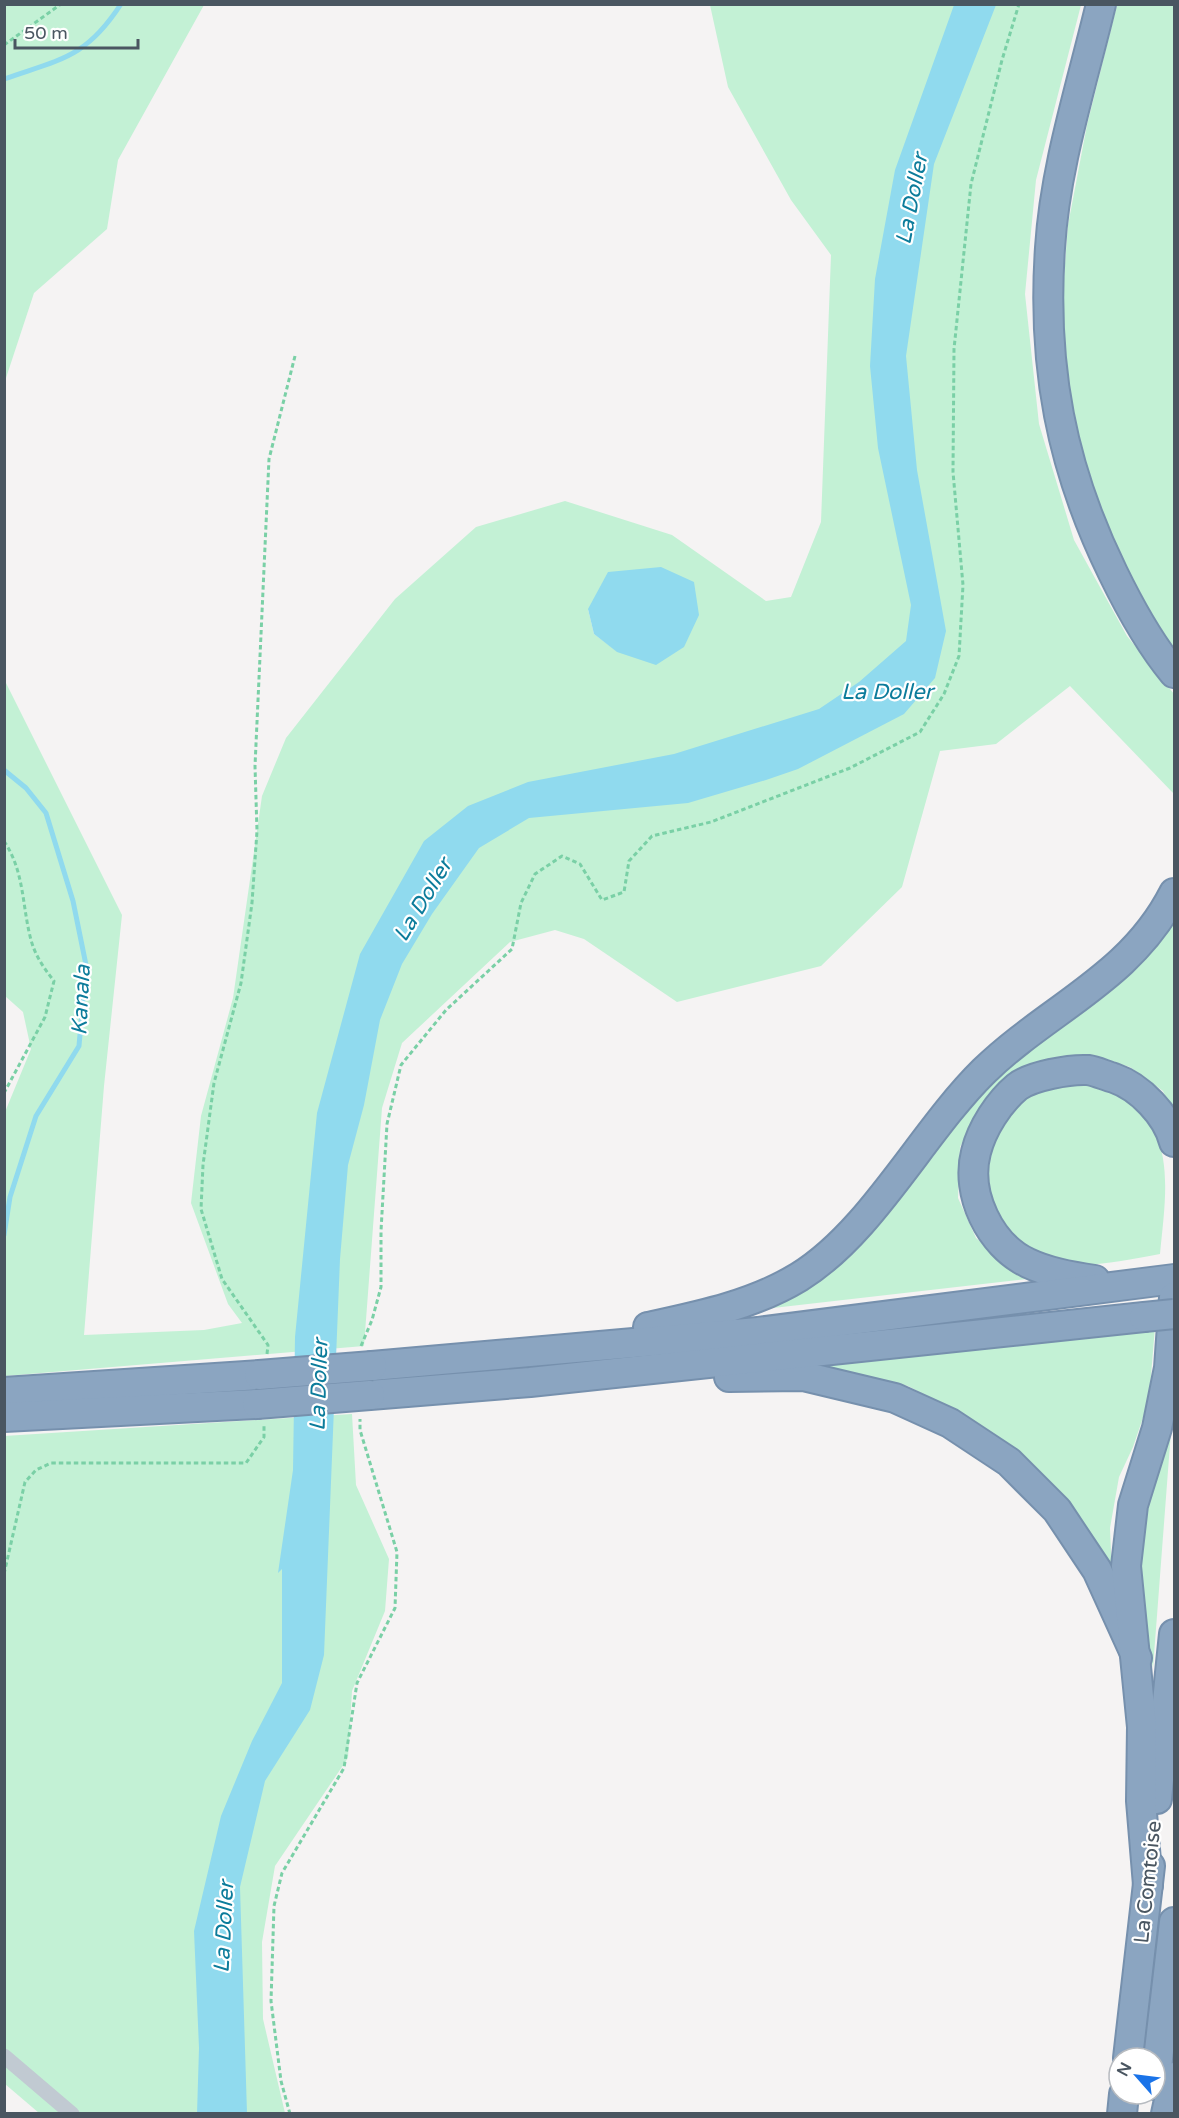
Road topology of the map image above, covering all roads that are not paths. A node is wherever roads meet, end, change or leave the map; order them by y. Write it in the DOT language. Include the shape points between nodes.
graph roads {
  1 [pos="1101,4"];
  2 [pos="1174,673"];
  3 [pos="1174,893"];
  4 [pos="1174,1142"];
  5 [pos="1150,1282"];
  6 [pos="1174,1297"];
  7 [pos="1174,1314"];
  8 [pos="553,1352"];
  9 [pos="607,1372"];
  10 [pos="16,1404"];
  11 [pos="1174,1634"];
  12 [pos="1137,1658"];
  13 [pos="1148,1885"];
  14 [pos="1174,1922"];
  15 [pos="1129,2046"];
  16 [pos="1160,2046"];
  17 [pos="4,2056"];
  18 [pos="1174,2077"];
  19 [pos="72,2114"];
  20 [pos="1166,2114"];
  1 -- 2 [label="highway" via="1064,156 1050,247 1049,340 1058,415 1073,477 1128,604"];
  3 -- 8 [label="highway" via="1137,949 982,1072 832,1252 799,1277 759,1298"];
  4 -- 5 [label="highway" via="1156,1108 1125,1082 1089,1070 1057,1072 1019,1085 994,1113 976,1151 974,1178 978,1203 1003,1245 1027,1263 1063,1275"];
  5 -- 8 [label="highway" via="758,1332"];
  6 -- 12 [label="highway" via="1169,1368 1157,1428 1133,1505 1126,1566"];
  7 -- 9 [label="highway, bridge"];
  8 -- 10 [label="highway, bridge" via="263,1366"];
  9 -- 10 [label="highway, bridge" via="365,1402 261,1409"];
  9 -- 12 [label="highway" via="690,1377 803,1376 895,1398 950,1423 1009,1462 1057,1510 1097,1570"];
  11 -- 13 [label="highway, La Comtoise"];
  12 -- 13 [label="highway"];
  13 -- 15 [label="highway, La Comtoise"];
  14 -- 16 [label="highway, La Comtoise"];
  17 -- 19 [label="street"];
  18 -- 20 [label="highway"];
}
